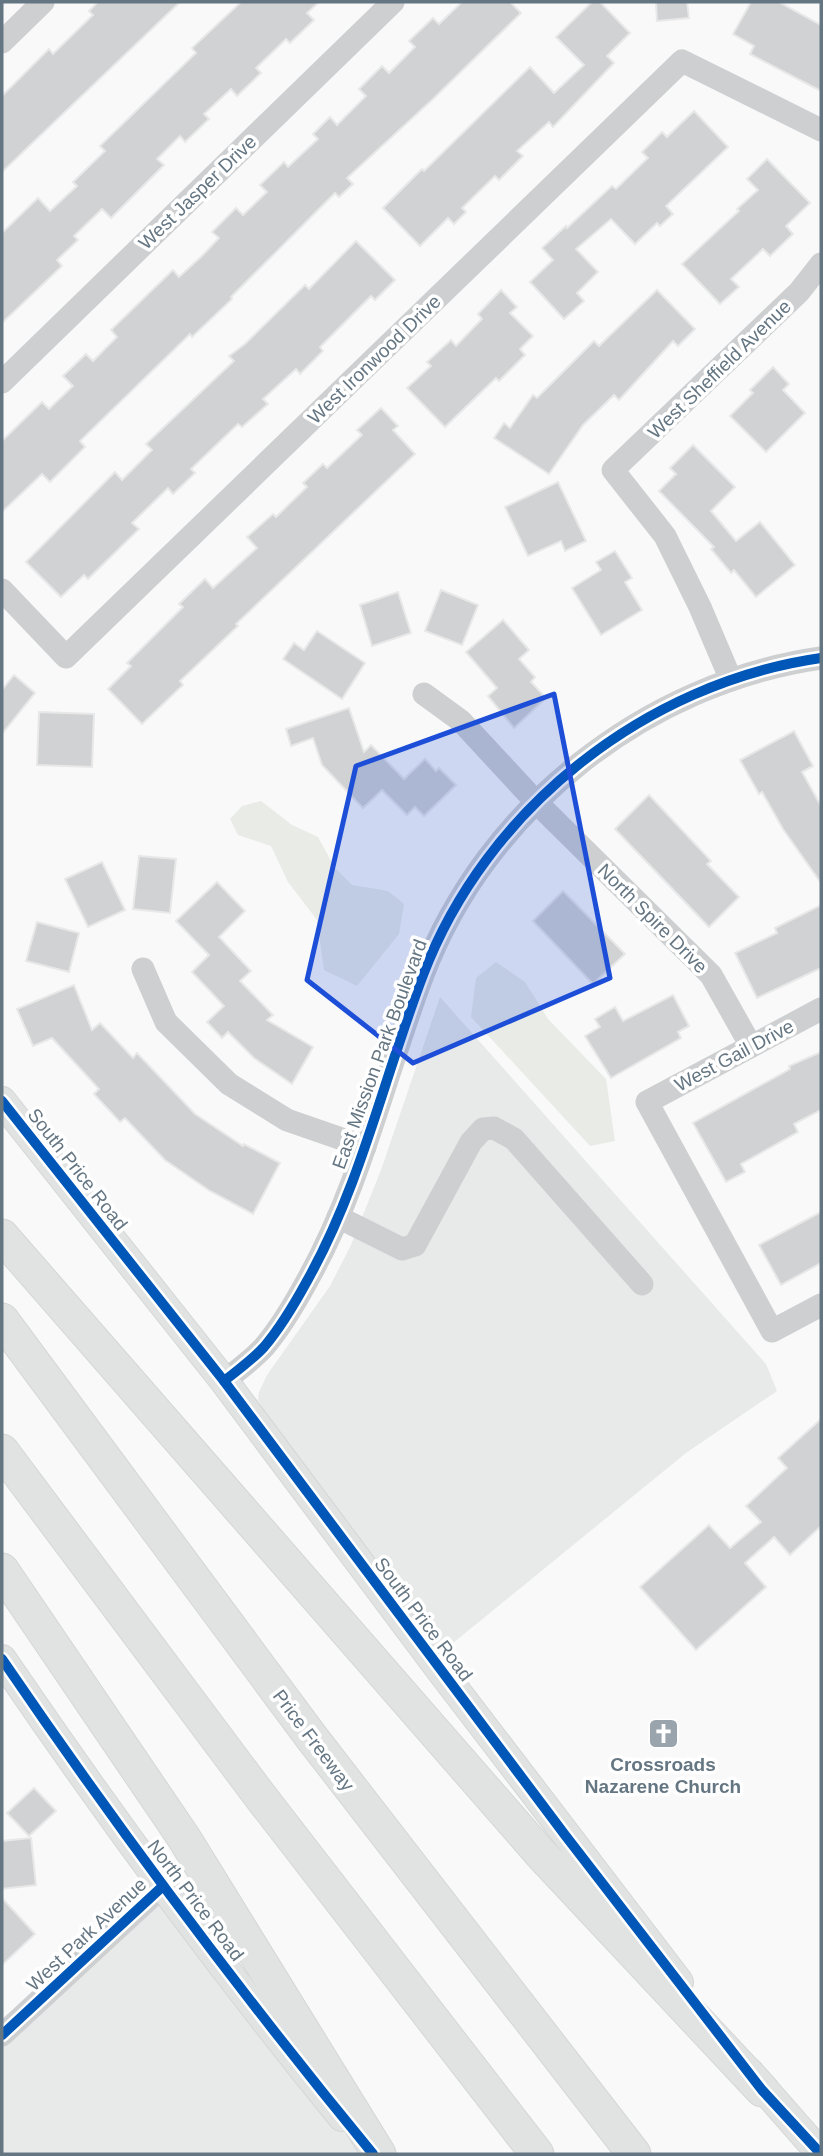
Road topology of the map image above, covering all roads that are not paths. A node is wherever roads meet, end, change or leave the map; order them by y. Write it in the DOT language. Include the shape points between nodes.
graph roads {
  1 [pos="43,2"];
  2 [pos="393,2"];
  3 [pos="2,42"];
  4 [pos="821,130"];
  5 [pos="821,264"];
  6 [pos="2,382"];
  7 [pos="2,590"];
  8 [pos="821,658"];
  9 [pos="732,680"];
  10 [pos="424,694"];
  11 [pos="537,803"];
  12 [pos="143,969"];
  13 [pos="821,1009"];
  14 [pos="751,1046"];
  15 [pos="2,1101"];
  16 [pos="365,1147"];
  17 [pos="338,1217"];
  18 [pos="2,1236"];
  19 [pos="642,1284"];
  20 [pos="821,1305"];
  21 [pos="2,1320"];
  22 [pos="224,1381"];
  23 [pos="2,1451"];
  24 [pos="2,1570"];
  25 [pos="2,1659"];
  26 [pos="163,1886"];
  27 [pos="2,2035"];
  28 [pos="762,2090"];
  29 [pos="373,2154"];
  30 [pos="379,2154"];
  31 [pos="537,2154"];
  32 [pos="634,2154"];
  33 [pos="821,2154"];
  1 -- 3 [label="street"];
  2 -- 6 [label="street, West Jasper Drive"];
  4 -- 7 [label="street, West Ironwood Drive" via="682,61 66,657"];
  5 -- 9 [label="street, West Sheffield Avenue" via="799,292 613,470 665,537"];
  8 -- 9 [label="street, East Mission Park Boulevard"];
  9 -- 11 [label="street, East Mission Park Boulevard" via="614,737 580,761"];
  10 -- 11 [label="street, North Spire Drive" via="461,721"];
  11 -- 14 [label="street, North Spire Drive" via="711,975"];
  11 -- 16 [label="street, East Mission Park Boulevard" via="506,834 441,932"];
  12 -- 16 [label="street" via="166,1022 229,1084 287,1120"];
  13 -- 14 [label="street, West Gail Drive"];
  14 -- 20 [label="street, West Gail Drive" via="647,1102 772,1331"];
  15 -- 22 [label="main road, South Price Road"];
  16 -- 17 [label="street, East Mission Park Boulevard"];
  17 -- 19 [label="street" via="401,1249 415,1245 471,1142 483,1129 494,1128 514,1139"];
  17 -- 22 [label="street, East Mission Park Boulevard" via="326,1247 275,1332 252,1359"];
  18 -- 28 [label="highway" via="541,1854"];
  21 -- 32 [label="highway, Price Freeway" via="312,1738"];
  22 -- 28 [label="main road, South Price Road"];
  23 -- 31 [label="highway" via="235,1763"];
  24 -- 30 [label="highway" via="184,1838"];
  25 -- 26 [label="main road, North Price Road"];
  26 -- 27 [label="street, West Park Avenue"];
  26 -- 29 [label="main road, North Price Road" via="285,2048"];
  28 -- 33 [label="main road, South Price Road"];
}
